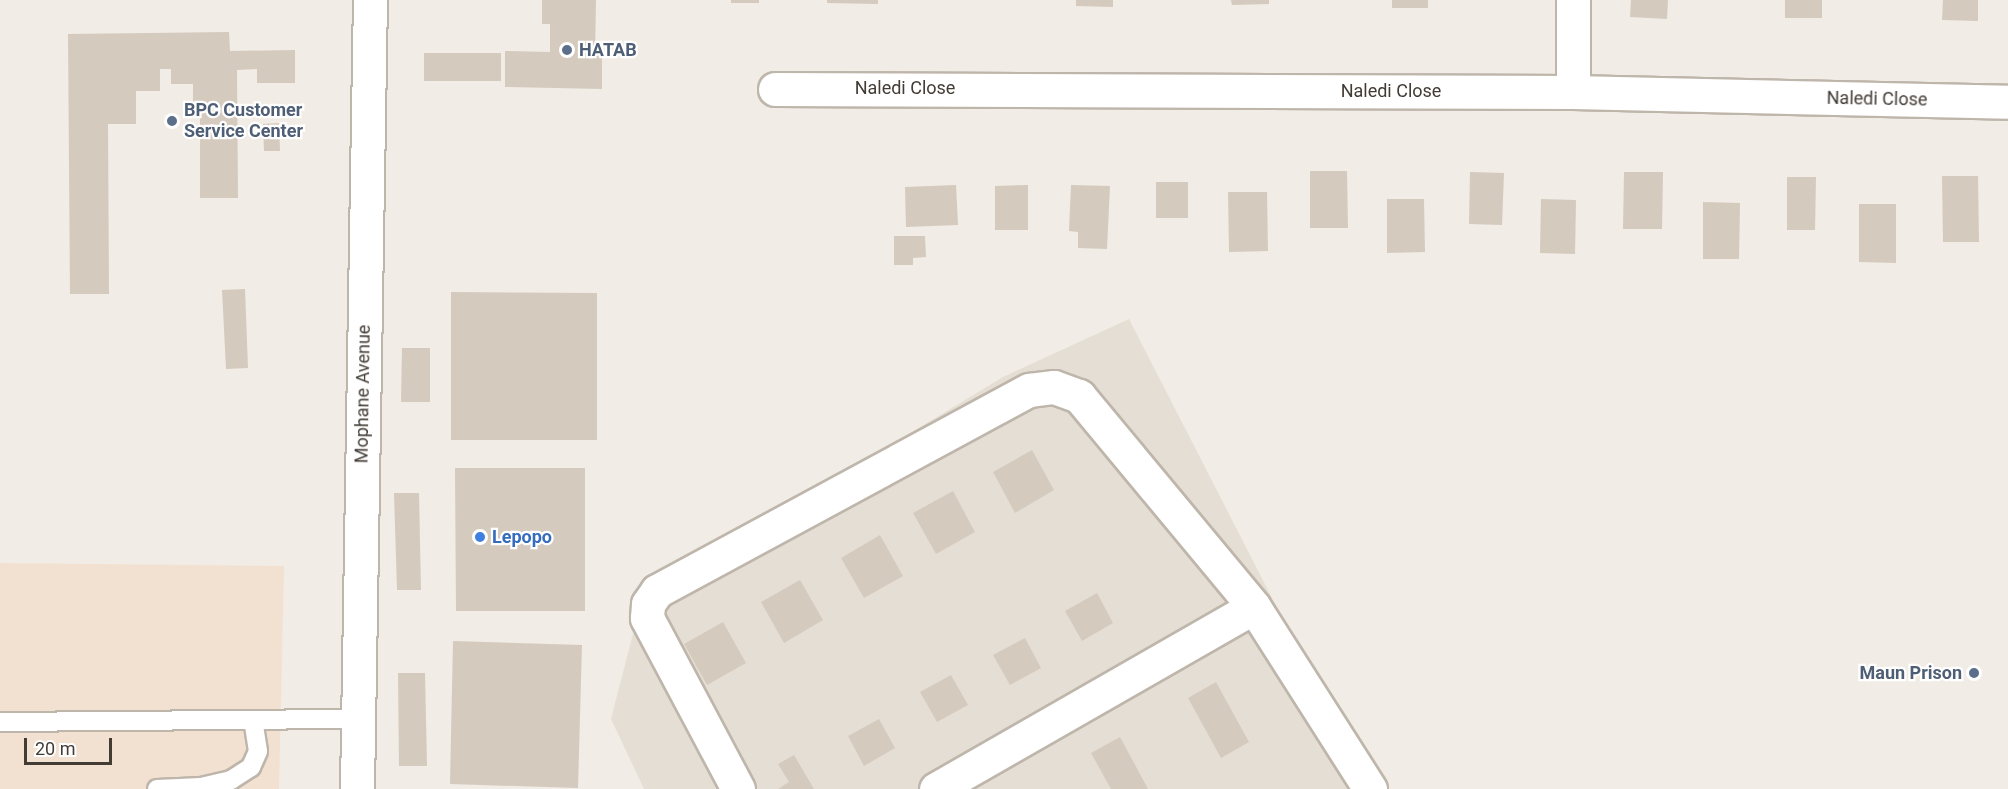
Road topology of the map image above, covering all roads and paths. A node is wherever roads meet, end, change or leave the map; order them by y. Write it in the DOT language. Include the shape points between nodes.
graph roads {
  1 [pos="370,0"];
  2 [pos="1573,0"];
  3 [pos="775,89"];
  4 [pos="1573,92"];
  5 [pos="2008,102"];
  6 [pos="1254,608"];
  7 [pos="358,719"];
  8 [pos="253,720"];
  9 [pos="0,722"];
  10 [pos="157,789"];
  11 [pos="357,789"];
  12 [pos="738,789"];
  13 [pos="936,789"];
  14 [pos="1370,789"];
  1 -- 7 [label="street, Mophane Avenue"];
  2 -- 4 [label="street"];
  3 -- 4 [label="street, Naledi Close"];
  4 -- 5 [label="street, Naledi Close"];
  6 -- 12 [label="street" via="1079,396 1054,387 1029,390 657,591 648,604 647,618"];
  6 -- 13 [label="street"];
  6 -- 14 [label="street"];
  7 -- 8 [label="lane"];
  7 -- 11 [label="street, Mophane Avenue"];
  8 -- 9 [label="lane"];
  8 -- 10 [label="lane" via="258,751 251,766 231,780 201,787"];
}
